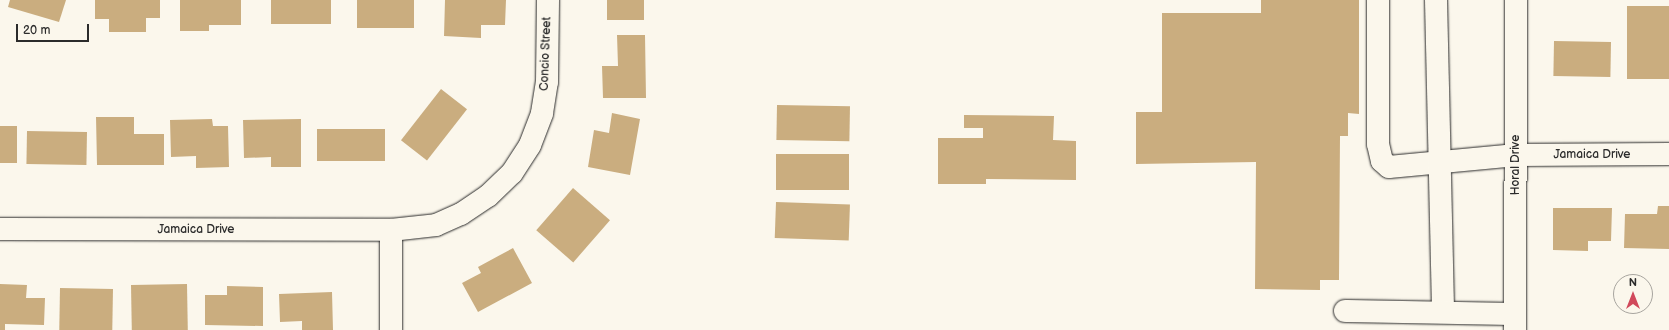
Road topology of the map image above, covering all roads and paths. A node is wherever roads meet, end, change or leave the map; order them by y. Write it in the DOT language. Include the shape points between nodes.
graph roads {
  1 [pos="548,0"];
  2 [pos="1378,0"];
  3 [pos="1436,0"];
  4 [pos="1516,0"];
  5 [pos="1669,154"];
  6 [pos="1516,155"];
  7 [pos="1440,162"];
  8 [pos="0,229"];
  9 [pos="391,230"];
  10 [pos="1345,311"];
  11 [pos="1443,312"];
  12 [pos="1515,322"];
  13 [pos="391,330"];
  1 -- 9 [label="street, Concio Street" via="547,82 542,113 530,145 512,173 488,196 461,214 436,225"];
  2 -- 7 [label="street, Jamaica Drive" via="1378,144 1382,161 1389,166"];
  3 -- 7 [label="street"];
  4 -- 6 [label="street, Horal Drive"];
  5 -- 6 [label="street, Jamaica Drive"];
  6 -- 7 [label="street, Jamaica Drive"];
  6 -- 12 [label="street, Horal Drive"];
  7 -- 11 [label="street"];
  8 -- 9 [label="street, Jamaica Drive"];
  9 -- 13 [label="street"];
  10 -- 11 [label="street"];
  11 -- 12 [label="street"];
}
